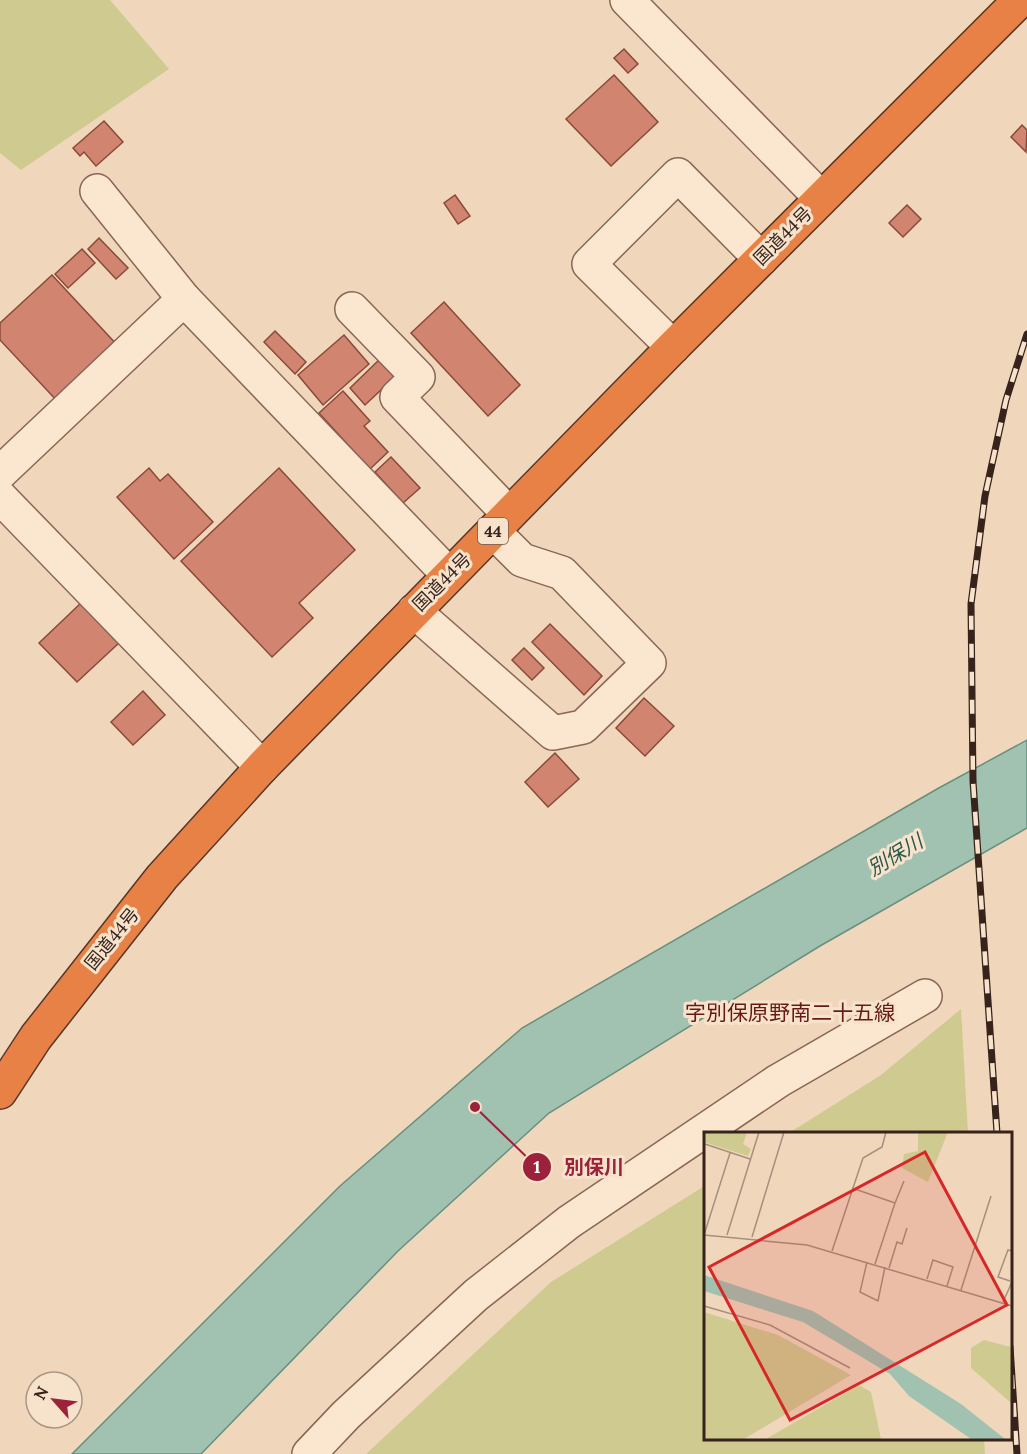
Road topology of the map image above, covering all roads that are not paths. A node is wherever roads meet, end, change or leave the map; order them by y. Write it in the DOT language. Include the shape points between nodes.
graph roads {
  1 [pos="627,0"];
  2 [pos="1005,5"];
  3 [pos="97,191"];
  4 [pos="821,198"];
  5 [pos="761,259"];
  6 [pos="184,299"];
  7 [pos="352,309"];
  8 [pos="673,347"];
  9 [pos="0,473"];
  10 [pos="0,497"];
  11 [pos="501,523"];
  12 [pos="449,575"];
  13 [pos="414,611"];
  14 [pos="262,767"];
  15 [pos="925,996"];
  16 [pos="0,1092"];
  17 [pos="309,1454"];
  1 -- 4 [label="street"];
  2 -- 4 [label="highway, 国道44号 / 44"];
  3 -- 6 [label="street"];
  4 -- 5 [label="highway, 国道44号 / 44"];
  5 -- 8 [label="highway, 国道44号 / 44"];
  5 -- 8 [label="street" via="678,175 589,264"];
  6 -- 9 [label="street"];
  6 -- 12 [label="street"];
  7 -- 11 [label="street" via="418,377 397,397"];
  8 -- 11 [label="highway, 国道44号 / 44"];
  10 -- 14 [label="street"];
  11 -- 12 [label="highway, 国道44号 / 44"];
  11 -- 13 [label="street" via="522,560 562,573 649,663 582,727 553,733"];
  12 -- 13 [label="highway, 国道44号 / 44"];
  13 -- 14 [label="highway, 国道44号 / 44"];
  14 -- 16 [label="highway, 国道44号 / 44" via="162,877 36,1037"];
  15 -- 17 [label="street" via="777,1081 569,1222 476,1295"];
}
